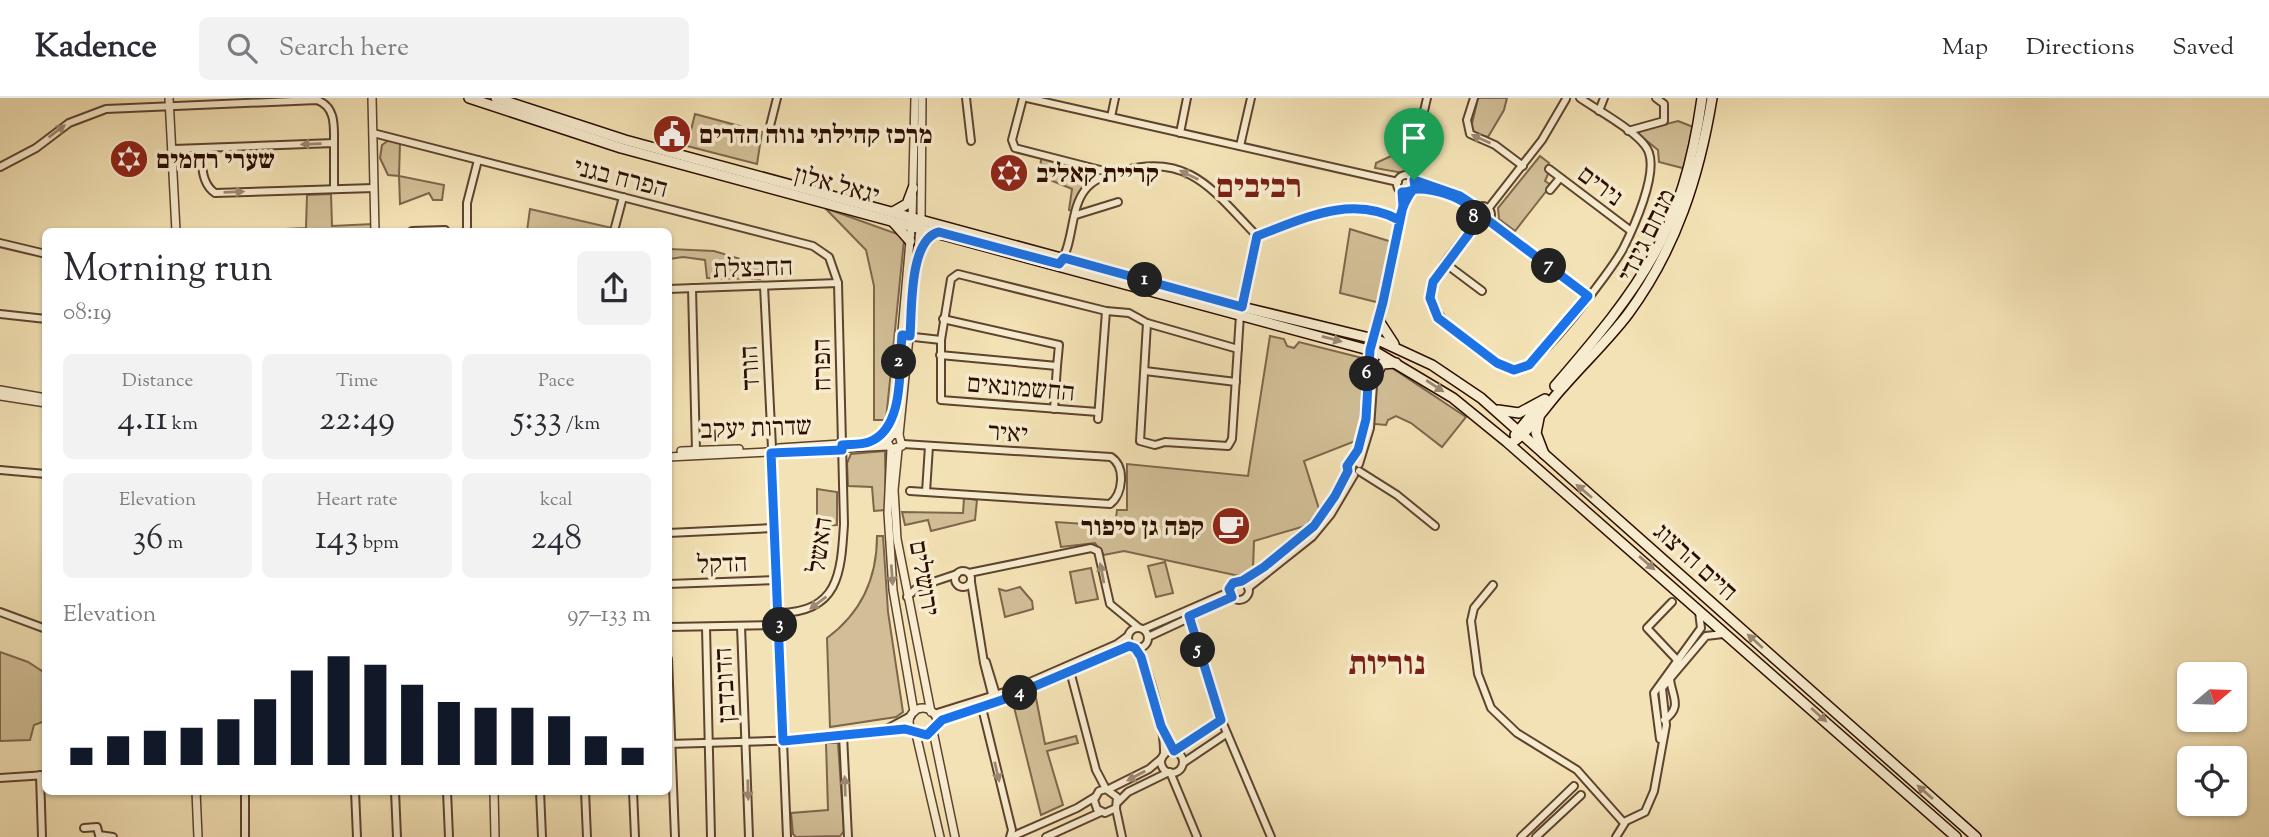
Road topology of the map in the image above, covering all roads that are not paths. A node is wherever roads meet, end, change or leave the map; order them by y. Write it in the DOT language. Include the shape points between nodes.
graph roads {
  1 [pos="372,98"];
  2 [pos="470,98"];
  3 [pos="496,98"];
  4 [pos="776,98"];
  5 [pos="915,98"];
  6 [pos="922,98"];
  7 [pos="966,98"];
  8 [pos="1025,98"];
  9 [pos="1115,98"];
  10 [pos="1187,98"];
  11 [pos="1251,98"];
  12 [pos="1427,98"];
  13 [pos="1474,98"];
  14 [pos="1567,98"];
  15 [pos="1580,98"];
  16 [pos="1604,98"];
  17 [pos="1656,98"];
  18 [pos="1712,98"];
  19 [pos="249,99"];
  20 [pos="304,99"];
  21 [pos="1701,100"];
  22 [pos="1053,101"];
  23 [pos="170,102"];
  24 [pos="1599,111"];
  25 [pos="1111,117"];
  26 [pos="769,130"];
  27 [pos="1628,131"];
  28 [pos="373,133"];
  29 [pos="1180,133"];
  30 [pos="971,141"];
  31 [pos="334,143"];
  32 [pos="1240,146"];
  33 [pos="203,148"];
  34 [pos="174,149"];
  35 [pos="478,160"];
  36 [pos="1523,166"];
  37 [pos="0,167"];
  38 [pos="1549,169"];
  39 [pos="1113,174"];
  40 [pos="1411,177"];
  41 [pos="1560,178"];
  42 [pos="1398,182"];
  43 [pos="334,188"];
  44 [pos="374,188"];
  45 [pos="913,188"];
  46 [pos="1550,190"];
  47 [pos="1408,191"];
  48 [pos="623,197"];
  49 [pos="1118,202"];
  50 [pos="1488,209"];
  51 [pos="1476,210"];
  52 [pos="1076,215"];
  53 [pos="890,216"];
  54 [pos="1399,220"];
  55 [pos="1489,221"];
  56 [pos="916,223"];
  57 [pos="1477,223"];
  58 [pos="176,228"];
  59 [pos="375,228"];
  60 [pos="467,228"];
  61 [pos="615,228"];
  62 [pos="1631,231"];
  63 [pos="939,232"];
  64 [pos="1257,236"];
  65 [pos="910,241"];
  66 [pos="0,243"];
  67 [pos="918,249"];
  68 [pos="42,253"];
  69 [pos="1061,260"];
  70 [pos="1446,264"];
  71 [pos="838,284"];
  72 [pos="764,286"];
  73 [pos="692,288"];
  74 [pos="672,289"];
  75 [pos="1482,291"];
  76 [pos="1588,296"];
  77 [pos="1383,302"];
  78 [pos="1106,311"];
  79 [pos="1241,311"];
  80 [pos="0,314"];
  81 [pos="42,319"];
  82 [pos="943,319"];
  83 [pos="1147,323"];
  84 [pos="1381,324"];
  85 [pos="906,336"];
  86 [pos="942,340"];
  87 [pos="1375,340"];
  88 [pos="1238,349"];
  89 [pos="1373,351"];
  90 [pos="940,355"];
  91 [pos="1416,358"];
  92 [pos="1397,363"];
  93 [pos="1057,366"];
  94 [pos="1144,371"];
  95 [pos="1373,380"];
  96 [pos="1236,382"];
  97 [pos="0,390"];
  98 [pos="0,396"];
  99 [pos="1481,398"];
  100 [pos="42,400"];
  101 [pos="42,401"];
  102 [pos="1545,402"];
  103 [pos="895,409"];
  104 [pos="1054,409"];
  105 [pos="1520,434"];
  106 [pos="867,443"];
  107 [pos="894,443"];
  108 [pos="1510,444"];
  109 [pos="929,446"];
  110 [pos="842,448"];
  111 [pos="696,450"];
  112 [pos="772,450"];
  113 [pos="672,453"];
  114 [pos="672,454"];
  115 [pos="1351,461"];
  116 [pos="1549,461"];
  117 [pos="0,470"];
  118 [pos="1355,470"];
  119 [pos="42,474"];
  120 [pos="910,491"];
  121 [pos="926,492"];
  122 [pos="1435,526"];
  123 [pos="775,528"];
  124 [pos="672,533"];
  125 [pos="969,573"];
  126 [pos="957,574"];
  127 [pos="903,578"];
  128 [pos="778,580"];
  129 [pos="1242,581"];
  130 [pos="971,582"];
  131 [pos="935,583"];
  132 [pos="672,584"];
  133 [pos="1493,585"];
  134 [pos="961,586"];
  135 [pos="918,587"];
  136 [pos="1248,588"];
  137 [pos="1231,595"];
  138 [pos="907,598"];
  139 [pos="972,600"];
  140 [pos="1672,602"];
  141 [pos="1696,606"];
  142 [pos="0,612"];
  143 [pos="779,613"];
  144 [pos="1189,616"];
  145 [pos="780,625"];
  146 [pos="706,626"];
  147 [pos="741,626"];
  148 [pos="672,627"];
  149 [pos="42,628"];
  150 [pos="1141,628"];
  151 [pos="1128,636"];
  152 [pos="1148,636"];
  153 [pos="1732,637"];
  154 [pos="1146,645"];
  155 [pos="1133,647"];
  156 [pos="1680,662"];
  157 [pos="1145,669"];
  158 [pos="1067,672"];
  159 [pos="1670,679"];
  160 [pos="996,698"];
  161 [pos="979,708"];
  162 [pos="932,713"];
  163 [pos="912,714"];
  164 [pos="1221,720"];
  165 [pos="1662,720"];
  166 [pos="1161,726"];
  167 [pos="935,728"];
  168 [pos="882,731"];
  169 [pos="915,733"];
  170 [pos="1226,734"];
  171 [pos="843,736"];
  172 [pos="783,741"];
  173 [pos="747,742"];
  174 [pos="710,743"];
  175 [pos="672,744"];
  176 [pos="1175,751"];
  177 [pos="1163,757"];
  178 [pos="1181,767"];
  179 [pos="1096,770"];
  180 [pos="1169,772"];
  181 [pos="42,775"];
  182 [pos="0,778"];
  183 [pos="672,781"];
  184 [pos="1574,786"];
  185 [pos="1107,789"];
  186 [pos="1180,790"];
  187 [pos="43,795"];
  188 [pos="196,795"];
  189 [pos="244,795"];
  190 [pos="355,795"];
  191 [pos="395,795"];
  192 [pos="447,795"];
  193 [pos="494,795"];
  194 [pos="540,795"];
  195 [pos="585,795"];
  196 [pos="633,795"];
  197 [pos="1096,795"];
  198 [pos="1581,795"];
  199 [pos="1117,805"];
  200 [pos="1103,812"];
  201 [pos="1624,823"];
  202 [pos="84,828"];
  203 [pos="1121,835"];
  204 [pos="42,837"];
  205 [pos="113,837"];
  206 [pos="198,837"];
  207 [pos="245,837"];
  208 [pos="357,837"];
  209 [pos="397,837"];
  210 [pos="449,837"];
  211 [pos="495,837"];
  212 [pos="542,837"];
  213 [pos="587,837"];
  214 [pos="635,837"];
  215 [pos="675,837"];
  216 [pos="711,837"];
  217 [pos="749,837"];
  218 [pos="787,837"];
  219 [pos="848,837"];
  220 [pos="940,837"];
  221 [pos="956,837"];
  222 [pos="1011,837"];
  223 [pos="1046,837"];
  224 [pos="1197,837"];
  225 [pos="1271,837"];
  226 [pos="1521,837"];
  227 [pos="1536,837"];
  228 [pos="1616,837"];
  229 [pos="1956,837"];
  230 [pos="1976,837"];
  1 -- 28 [label="street"];
  2 -- 53 [label="main road, יגאל אלון" via="621,148"];
  3 -- 53 [label="main road, יגאל אלון"];
  4 -- 26 [label="street"];
  5 -- 45 [label="street, ירושלים"];
  6 -- 56 [label="street, ירושלים"];
  7 -- 30 [label="street"];
  8 -- 22 [label="street"];
  8 -- 39 [label="street" via="1012,140 1016,148"];
  9 -- 25 [label="street"];
  10 -- 29 [label="street"];
  11 -- 32 [label="street"];
  12 -- 40 [label="street"];
  36 -- 13 [label="street, one-way" via="1495,145 1472,137 1467,120"];
  14 -- 36 [label="street"];
  15 -- 24 [label="street"];
  16 -- 24 [label="street"];
  17 -- 27 [label="street" via="1664,104 1664,121"];
  18 -- 102 [label="main road, מנחם גינדי" via="1698,172 1674,237 1652,279 1620,324"];
  19 -- 20 [label="street"];
  19 -- 23 [label="street"];
  20 -- 31 [label="street" via="322,101 329,108"];
  21 -- 102 [label="main road, מנחם גינדי" via="1690,170 1653,260 1614,318"];
  22 -- 25 [label="street"];
  23 -- 34 [label="street"];
  37 -- 23 [label="street, one-way" via="78,118 115,108"];
  24 -- 27 [label="street"];
  25 -- 29 [label="street"];
  27 -- 62 [label="street" via="1644,144 1651,161 1651,174"];
  28 -- 35 [label="street, הפרח בגני"];
  28 -- 44 [label="street"];
  29 -- 32 [label="street"];
  31 -- 33 [label="street, one-way"];
  31 -- 43 [label="street"];
  32 -- 42 [label="street"];
  33 -- 34 [label="street"];
  33 -- 43 [label="street, one-way" via="204,177 215,193"];
  34 -- 58 [label="street"];
  35 -- 48 [label="street, הפרח בגני"];
  35 -- 60 [label="street" via="467,203"];
  36 -- 50 [label="street"];
  38 -- 41 [label="street, נירים"];
  39 -- 52 [label="street" via="1096,179 1083,192"];
  64 -- 39 [label="street, one-way" via="1193,175 1164,164"];
  40 -- 42 [label="street"];
  40 -- 47 [label="street"];
  40 -- 51 [label="street" via="1460,196"];
  41 -- 46 [label="street"];
  41 -- 62 [label="street, נירים"];
  42 -- 47 [label="street"];
  43 -- 44 [label="street"];
  44 -- 59 [label="street"];
  45 -- 53 [label="main road" via="907,204"];
  45 -- 56 [label="street, ירושלים"];
  47 -- 51 [label="street" via="1458,198"];
  47 -- 54 [label="street"];
  48 -- 61 [label="street"];
  48 -- 71 [label="street, הפרח בגני" via="813,246 829,257"];
  49 -- 52 [label="street"];
  50 -- 51 [label="street"];
  50 -- 55 [label="street"];
  51 -- 57 [label="street"];
  52 -- 69 [label="street"];
  53 -- 56 [label="main road, יגאל אלון"];
  53 -- 65 [label="main road"];
  54 -- 64 [label="street" via="1355,207 1322,213"];
  54 -- 77 [label="street"];
  55 -- 57 [label="street"];
  55 -- 76 [label="street"];
  56 -- 63 [label="main road"];
  56 -- 65 [label="street, ירושלים"];
  56 -- 67 [label="street, ירושלים"];
  56 -- 69 [label="main road"];
  57 -- 70 [label="street"];
  62 -- 76 [label="street"];
  63 -- 67 [label="main road"];
  63 -- 69 [label="main road"];
  64 -- 79 [label="street"];
  65 -- 85 [label="street, ירושלים"];
  66 -- 68 [label="street"];
  67 -- 85 [label="street, ירושלים"];
  69 -- 79 [label="main road"];
  70 -- 75 [label="street"];
  70 -- 76 [label="street" via="1431,287 1433,311 1491,359 1514,370 1535,359"];
  71 -- 72 [label="street, החבצלת"];
  71 -- 110 [label="street, הפרח"];
  72 -- 73 [label="street, החבצלת"];
  72 -- 112 [label="street, הורד"];
  73 -- 74 [label="street, החבצלת"];
  73 -- 111 [label="street"];
  77 -- 84 [label="street"];
  77 -- 87 [label="street"];
  78 -- 82 [label="street" via="958,274 950,279"];
  78 -- 83 [label="street" via="1129,313"];
  78 -- 104 [label="street, החשמונאים" via="1098,416"];
  79 -- 87 [label="main road, חיים הרצוג"];
  79 -- 88 [label="street"];
  79 -- 89 [label="main road, חיים הרצוג, one-way"];
  80 -- 81 [label="street"];
  82 -- 86 [label="street"];
  82 -- 93 [label="street" via="1059,345"];
  83 -- 88 [label="street"];
  83 -- 94 [label="street"];
  84 -- 87 [label="street"];
  84 -- 91 [label="main road" via="1394,344"];
  85 -- 86 [label="street"];
  85 -- 103 [label="street, ירושלים"];
  85 -- 107 [label="street, ירושלים"];
  86 -- 90 [label="street"];
  87 -- 89 [label="street"];
  87 -- 91 [label="main road, חיים הרצוג"];
  88 -- 96 [label="street"];
  89 -- 92 [label="main road, חיים הרצוג"];
  89 -- 95 [label="street"];
  89 -- 115 [label="street" via="1363,437"];
  90 -- 93 [label="street"];
  90 -- 104 [label="street, החשמונאים" via="941,400"];
  91 -- 99 [label="main road, חיים הרצוג"];
  92 -- 95 [label="main road" via="1384,363"];
  92 -- 108 [label="main road, חיים הרצוג, one-way" via="1453,398"];
  93 -- 104 [label="street"];
  94 -- 96 [label="street"];
  94 -- 96 [label="street" via="1138,435 1144,444 1228,446"];
  95 -- 118 [label="street" via="1370,428"];
  97 -- 100 [label="street"];
  98 -- 101 [label="street"];
  99 -- 102 [label="main road" via="1510,414"];
  99 -- 105 [label="main road, חיים הרצוג"];
  102 -- 105 [label="main road, מנחם גינדי"];
  102 -- 116 [label="main road" via="1536,433"];
  103 -- 106 [label="street" via="884,434"];
  103 -- 107 [label="street, ירושלים"];
  105 -- 108 [label="main road, מנחם גינדי"];
  105 -- 116 [label="main road, חיים הרצוג"];
  106 -- 107 [label="street, שדרות יעקב"];
  106 -- 110 [label="street, שדרות יעקב"];
  107 -- 109 [label="street, יאיר"];
  107 -- 110 [label="street, שדרות יעקב"];
  107 -- 127 [label="street, ירושלים" via="894,513"];
  107 -- 163 [label="street, ירושלים, one-way" via="888,500 893,590"];
  108 -- 141 [label="main road, חיים הרצוג, one-way"];
  109 -- 121 [label="street"];
  109 -- 121 [label="street, יאיר" via="1111,457 1121,471 1119,490 1110,504"];
  110 -- 112 [label="street, שדרות יעקב"];
  110 -- 143 [label="street, האשל, one-way" via="844,524 839,573 822,602 808,610"];
  111 -- 112 [label="street, שדרות יעקב"];
  111 -- 113 [label="street, שדרות יעקב"];
  112 -- 114 [label="street, שדרות יעקב"];
  112 -- 123 [label="street, הורד"];
  115 -- 118 [label="street"];
  115 -- 118 [label="street" via="1347,466"];
  230 -- 116 [label="main road, חיים הרצוג, one-way"];
  117 -- 119 [label="street"];
  118 -- 122 [label="street" via="1397,495"];
  118 -- 129 [label="street" via="1314,526"];
  118 -- 136 [label="street" via="1331,514 1312,537"];
  120 -- 121 [label="street"];
  123 -- 124 [label="street"];
  123 -- 128 [label="street, הורד"];
  125 -- 126 [label="street"];
  125 -- 130 [label="street"];
  150 -- 125 [label="street, one-way" via="1110,604 1098,551 1091,548"];
  126 -- 131 [label="street"];
  126 -- 134 [label="street"];
  127 -- 135 [label="street"];
  127 -- 138 [label="street, ירושלים"];
  128 -- 132 [label="street, הדקל"];
  128 -- 143 [label="street, הורד"];
  129 -- 136 [label="street"];
  129 -- 137 [label="street" via="1233,583"];
  130 -- 134 [label="street"];
  130 -- 139 [label="street"];
  131 -- 134 [label="street"];
  131 -- 135 [label="street"];
  133 -- 201 [label="street" via="1474,608 1471,621 1478,674 1491,708 1517,733 1577,770"];
  134 -- 139 [label="street"];
  135 -- 138 [label="street"];
  136 -- 137 [label="street" via="1244,599"];
  137 -- 144 [label="street"];
  137 -- 150 [label="street"];
  138 -- 162 [label="street, ירושלים"];
  139 -- 160 [label="street"];
  140 -- 156 [label="street" via="1647,628"];
  141 -- 153 [label="main road, חיים הרצוג"];
  141 -- 156 [label="street" via="1701,628"];
  142 -- 149 [label="street"];
  143 -- 145 [label="street, הורד"];
  144 -- 152 [label="street"];
  144 -- 164 [label="street"];
  145 -- 147 [label="street"];
  145 -- 172 [label="street, הורד"];
  146 -- 147 [label="street"];
  146 -- 148 [label="street"];
  146 -- 174 [label="street"];
  147 -- 173 [label="street, הדובדבן"];
  150 -- 151 [label="street"];
  150 -- 152 [label="street"];
  151 -- 155 [label="street"];
  151 -- 160 [label="street"];
  152 -- 154 [label="street"];
  153 -- 156 [label="street" via="1720,633 1706,636"];
  153 -- 229 [label="main road, חיים הרצוג, one-way"];
  154 -- 155 [label="street"];
  154 -- 157 [label="street"];
  155 -- 157 [label="street"];
  155 -- 158 [label="street"];
  156 -- 159 [label="street"];
  156 -- 165 [label="street" via="1654,692"];
  157 -- 166 [label="street"];
  158 -- 160 [label="street"];
  158 -- 179 [label="street"];
  159 -- 165 [label="street" via="1661,696"];
  159 -- 165 [label="street" via="1677,704"];
  160 -- 161 [label="street"];
  160 -- 162 [label="street"];
  161 -- 167 [label="street" via="942,720"];
  161 -- 222 [label="street, one-way"];
  162 -- 163 [label="street" via="923,708"];
  162 -- 167 [label="street"];
  163 -- 168 [label="street"];
  163 -- 169 [label="street" via="909,724"];
  164 -- 170 [label="street"];
  164 -- 176 [label="street"];
  165 -- 201 [label="street" via="1650,804"];
  166 -- 176 [label="street"];
  166 -- 177 [label="street"];
  167 -- 169 [label="street" via="923,736"];
  167 -- 221 [label="street"];
  168 -- 169 [label="street"];
  168 -- 171 [label="street"];
  169 -- 220 [label="street"];
  170 -- 178 [label="street"];
  170 -- 225 [label="street"];
  171 -- 172 [label="street"];
  219 -- 171 [label="street, one-way"];
  172 -- 173 [label="street"];
  172 -- 218 [label="street, הורד"];
  173 -- 174 [label="street"];
  173 -- 217 [label="street, הדובדבן, one-way"];
  174 -- 175 [label="street"];
  174 -- 216 [label="street"];
  176 -- 177 [label="street"];
  176 -- 178 [label="street" via="1181,756"];
  177 -- 180 [label="street" via="1163,767"];
  177 -- 185 [label="street, one-way"];
  178 -- 180 [label="street"];
  178 -- 186 [label="street"];
  179 -- 185 [label="street"];
  179 -- 197 [label="street"];
  180 -- 186 [label="street"];
  180 -- 199 [label="street" via="1128,792"];
  181 -- 182 [label="street"];
  183 -- 215 [label="street"];
  184 -- 226 [label="street"];
  185 -- 197 [label="street"];
  185 -- 199 [label="street" via="1115,793"];
  186 -- 224 [label="street"];
  187 -- 204 [label="street"];
  188 -- 206 [label="street"];
  189 -- 207 [label="street"];
  190 -- 208 [label="street"];
  191 -- 209 [label="street"];
  192 -- 210 [label="street"];
  193 -- 211 [label="street"];
  194 -- 212 [label="street"];
  195 -- 213 [label="street"];
  196 -- 214 [label="street"];
  197 -- 200 [label="street" via="1096,807"];
  197 -- 222 [label="street"];
  198 -- 227 [label="street"];
  199 -- 200 [label="street"];
  199 -- 203 [label="street"];
  200 -- 203 [label="street"];
  200 -- 223 [label="street"];
  201 -- 228 [label="street"];
  202 -- 205 [label="street" via="97,827 99,835"];
}
